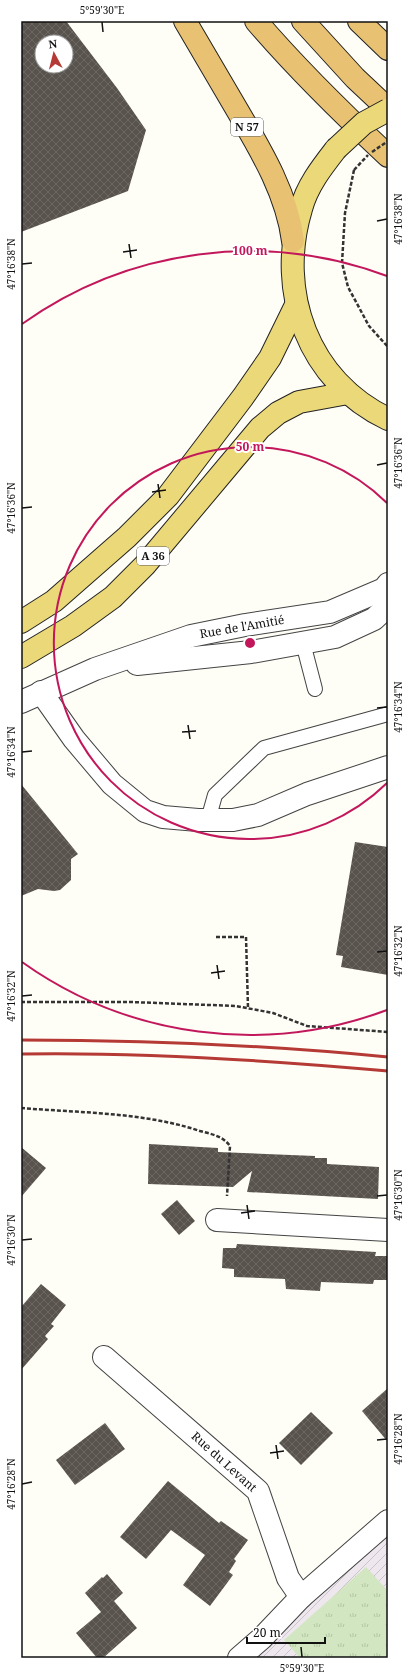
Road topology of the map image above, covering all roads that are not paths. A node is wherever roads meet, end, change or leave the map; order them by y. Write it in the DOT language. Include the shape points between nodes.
graph roads {
  1 [pos="185,21"];
  2 [pos="256,21"];
  3 [pos="303,21"];
  4 [pos="359,21"];
  5 [pos="388,49"];
  6 [pos="388,109"];
  7 [pos="388,156"];
  8 [pos="293,241"];
  9 [pos="296,305"];
  10 [pos="348,393"];
  11 [pos="388,419"];
  12 [pos="388,584"];
  13 [pos="388,606"];
  14 [pos="21,622"];
  15 [pos="303,642"];
  16 [pos="25,654"];
  17 [pos="95,669"];
  18 [pos="315,689"];
  19 [pos="41,692"];
  20 [pos="21,702"];
  21 [pos="388,714"];
  22 [pos="388,767"];
  23 [pos="208,820"];
  24 [pos="221,1220"];
  25 [pos="388,1230"];
  26 [pos="104,1358"];
  27 [pos="388,1521"];
  28 [pos="301,1597"];
  29 [pos="239,1658"];
  1 -- 8 [label="highway, N 57" via="254,138 273,176 290,222"];
  2 -- 7 [label="highway" via="331,102"];
  3 -- 6 [label="highway, N 57" via="355,78"];
  4 -- 5 [label="highway"];
  6 -- 8 [label="main road, N 57, bridge" via="364,123 336,149 316,176 301,207"];
  8 -- 9 [label="main road, N 57" via="291,273"];
  9 -- 10 [label="main road, N 57" via="307,337 325,367"];
  9 -- 14 [label="main road, A 36" via="270,358 168,496 127,537 54,601"];
  10 -- 11 [label="main road, N 57" via="375,413"];
  10 -- 16 [label="main road, A 36" via="299,402 278,412 260,428 145,565 113,597 73,626"];
  12 -- 17 [label="street, Rue de l'Amitié" via="384,589 330,612 191,636"];
  13 -- 15 [label="street, Rue de l'Amitié" via="374,619 335,637"];
  15 -- 17 [label="street, Rue de l'Amitié" via="251,652"];
  15 -- 18 [label="lane"];
  17 -- 19 [label="street, Rue de l'Amitié"];
  19 -- 20 [label="street, Rue de l'Amitié"];
  19 -- 23 [label="street" via="74,739 112,784 145,811 163,817"];
  21 -- 23 [label="lane" via="264,748 215,795"];
  22 -- 23 [label="street" via="307,794 258,815 234,820"];
  24 -- 25 [label="street"];
  26 -- 28 [label="street, Rue du Levant" via="258,1491 288,1578"];
  27 -- 28 [label="street"];
  28 -- 29 [label="street"];
}
